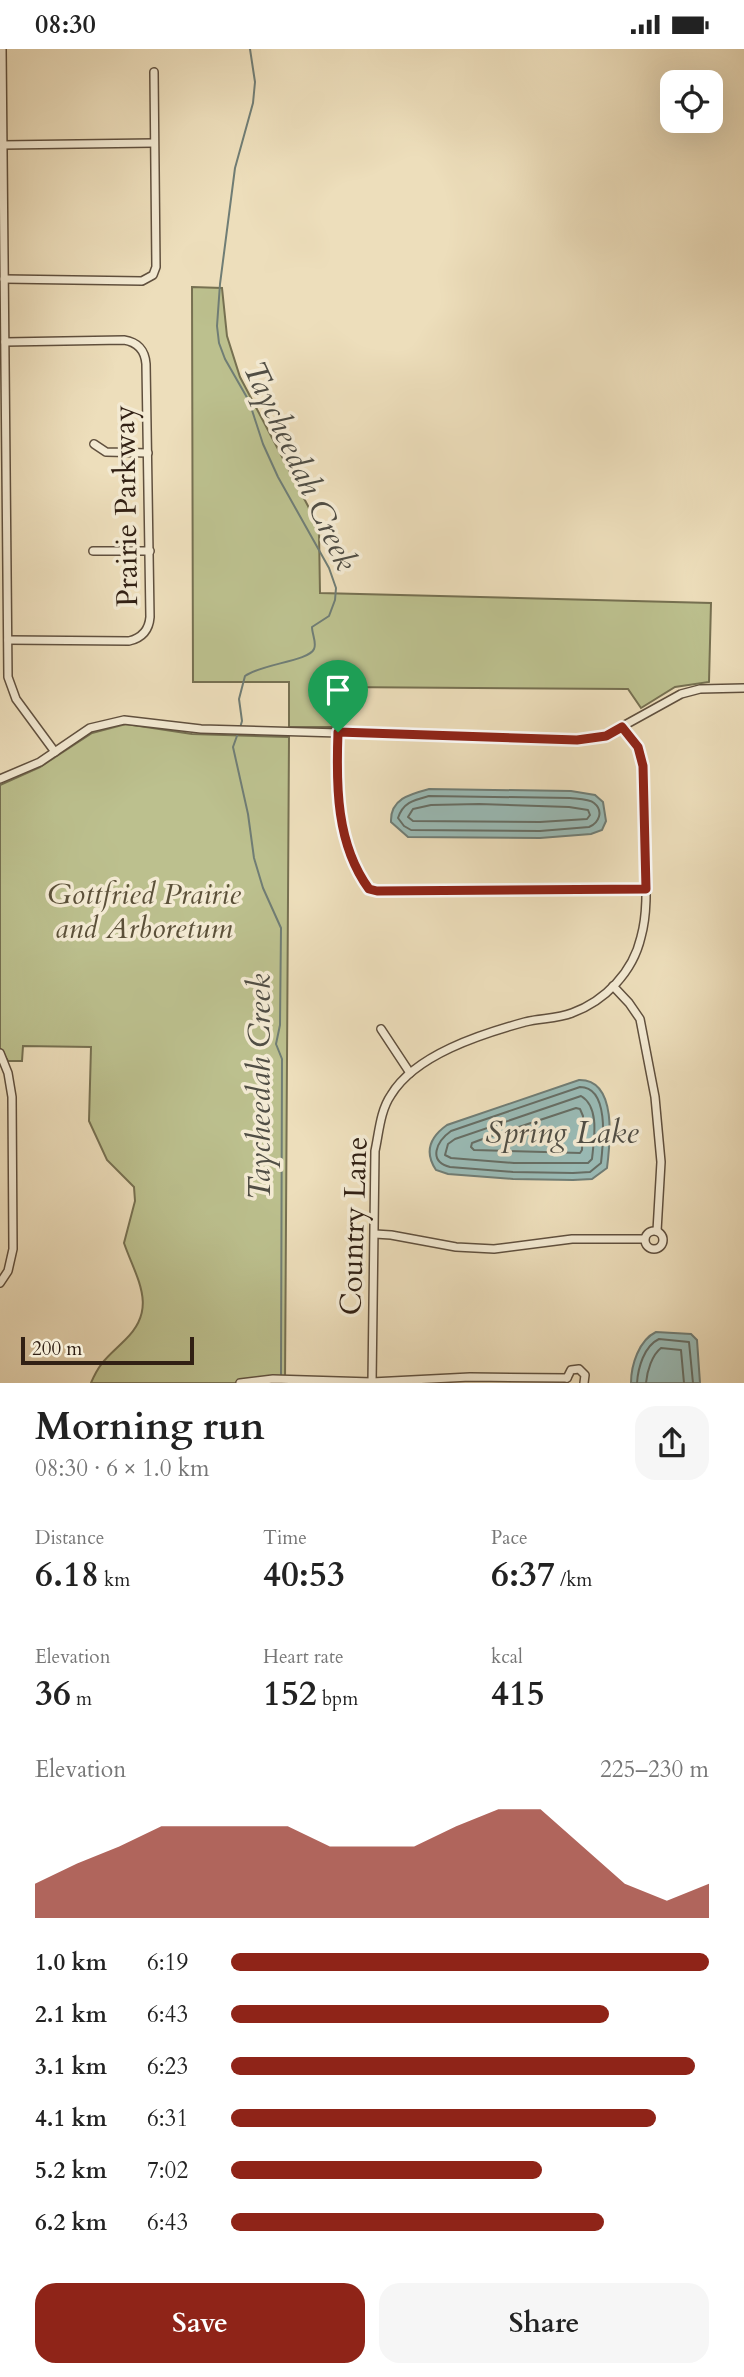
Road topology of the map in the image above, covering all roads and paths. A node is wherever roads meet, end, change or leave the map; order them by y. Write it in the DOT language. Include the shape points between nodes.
graph roads {
  1 [pos="2,49"];
  2 [pos="154,72"];
  3 [pos="154,143"];
  4 [pos="2,145"];
  5 [pos="4,279"];
  6 [pos="5,342"];
  7 [pos="94,444"];
  8 [pos="148,453"];
  9 [pos="93,551"];
  10 [pos="150,551"];
  11 [pos="8,640"];
  12 [pos="744,688"];
  13 [pos="622,727"];
  14 [pos="338,732"];
  15 [pos="55,752"];
  16 [pos="0,779"];
  17 [pos="646,889"];
  18 [pos="613,986"];
  19 [pos="381,1028"];
  20 [pos="0,1053"];
  21 [pos="410,1073"];
  22 [pos="657,1231"];
  23 [pos="375,1234"];
  24 [pos="644,1239"];
  25 [pos="0,1283"];
  26 [pos="568,1380"];
  27 [pos="240,1383"];
  28 [pos="372,1383"];
  29 [pos="584,1383"];
  1 -- 4 [label="street"];
  2 -- 3 [label="street"];
  3 -- 4 [label="street"];
  3 -- 5 [label="street" via="153,275 104,282"];
  4 -- 5 [label="street"];
  5 -- 6 [label="street"];
  6 -- 8 [label="street, Prairie Parkway" via="127,341 141,349 146,366"];
  6 -- 11 [label="street"];
  7 -- 8 [label="street" via="106,452"];
  8 -- 10 [label="street, Prairie Parkway"];
  9 -- 10 [label="street"];
  10 -- 11 [label="street, Prairie Parkway" via="150,620 137,639"];
  11 -- 15 [label="street" via="12,691"];
  12 -- 13 [label="street" via="681,694"];
  13 -- 14 [label="street" via="606,736 577,740"];
  13 -- 17 [label="street, Country Lane" via="638,747 643,766"];
  14 -- 15 [label="street" via="232,730 117,720 90,728"];
  14 -- 17 [label="street" via="337,787 346,840 369,889"];
  15 -- 16 [label="street"];
  17 -- 18 [label="street, Country Lane" via="641,937 628,967"];
  18 -- 21 [label="street, Country Lane" via="571,1013 525,1022 466,1042"];
  18 -- 22 [label="street" via="640,1019 655,1097 661,1162"];
  19 -- 21 [label="street"];
  20 -- 25 [label="street" via="12,1097 13,1241 10,1266"];
  21 -- 23 [label="street, Country Lane" via="390,1095 381,1118 375,1151"];
  22 -- 24 [label="street"];
  22 -- 24 [label="street" via="663,1240 659,1248"];
  23 -- 24 [label="street" via="494,1248 572,1239"];
  23 -- 28 [label="street, Country Lane"];
  26 -- 28 [label="street" via="470,1377"];
  26 -- 29 [label="street" via="570,1370 579,1369 585,1375"];
  27 -- 28 [label="street" via="277,1379"];
}
